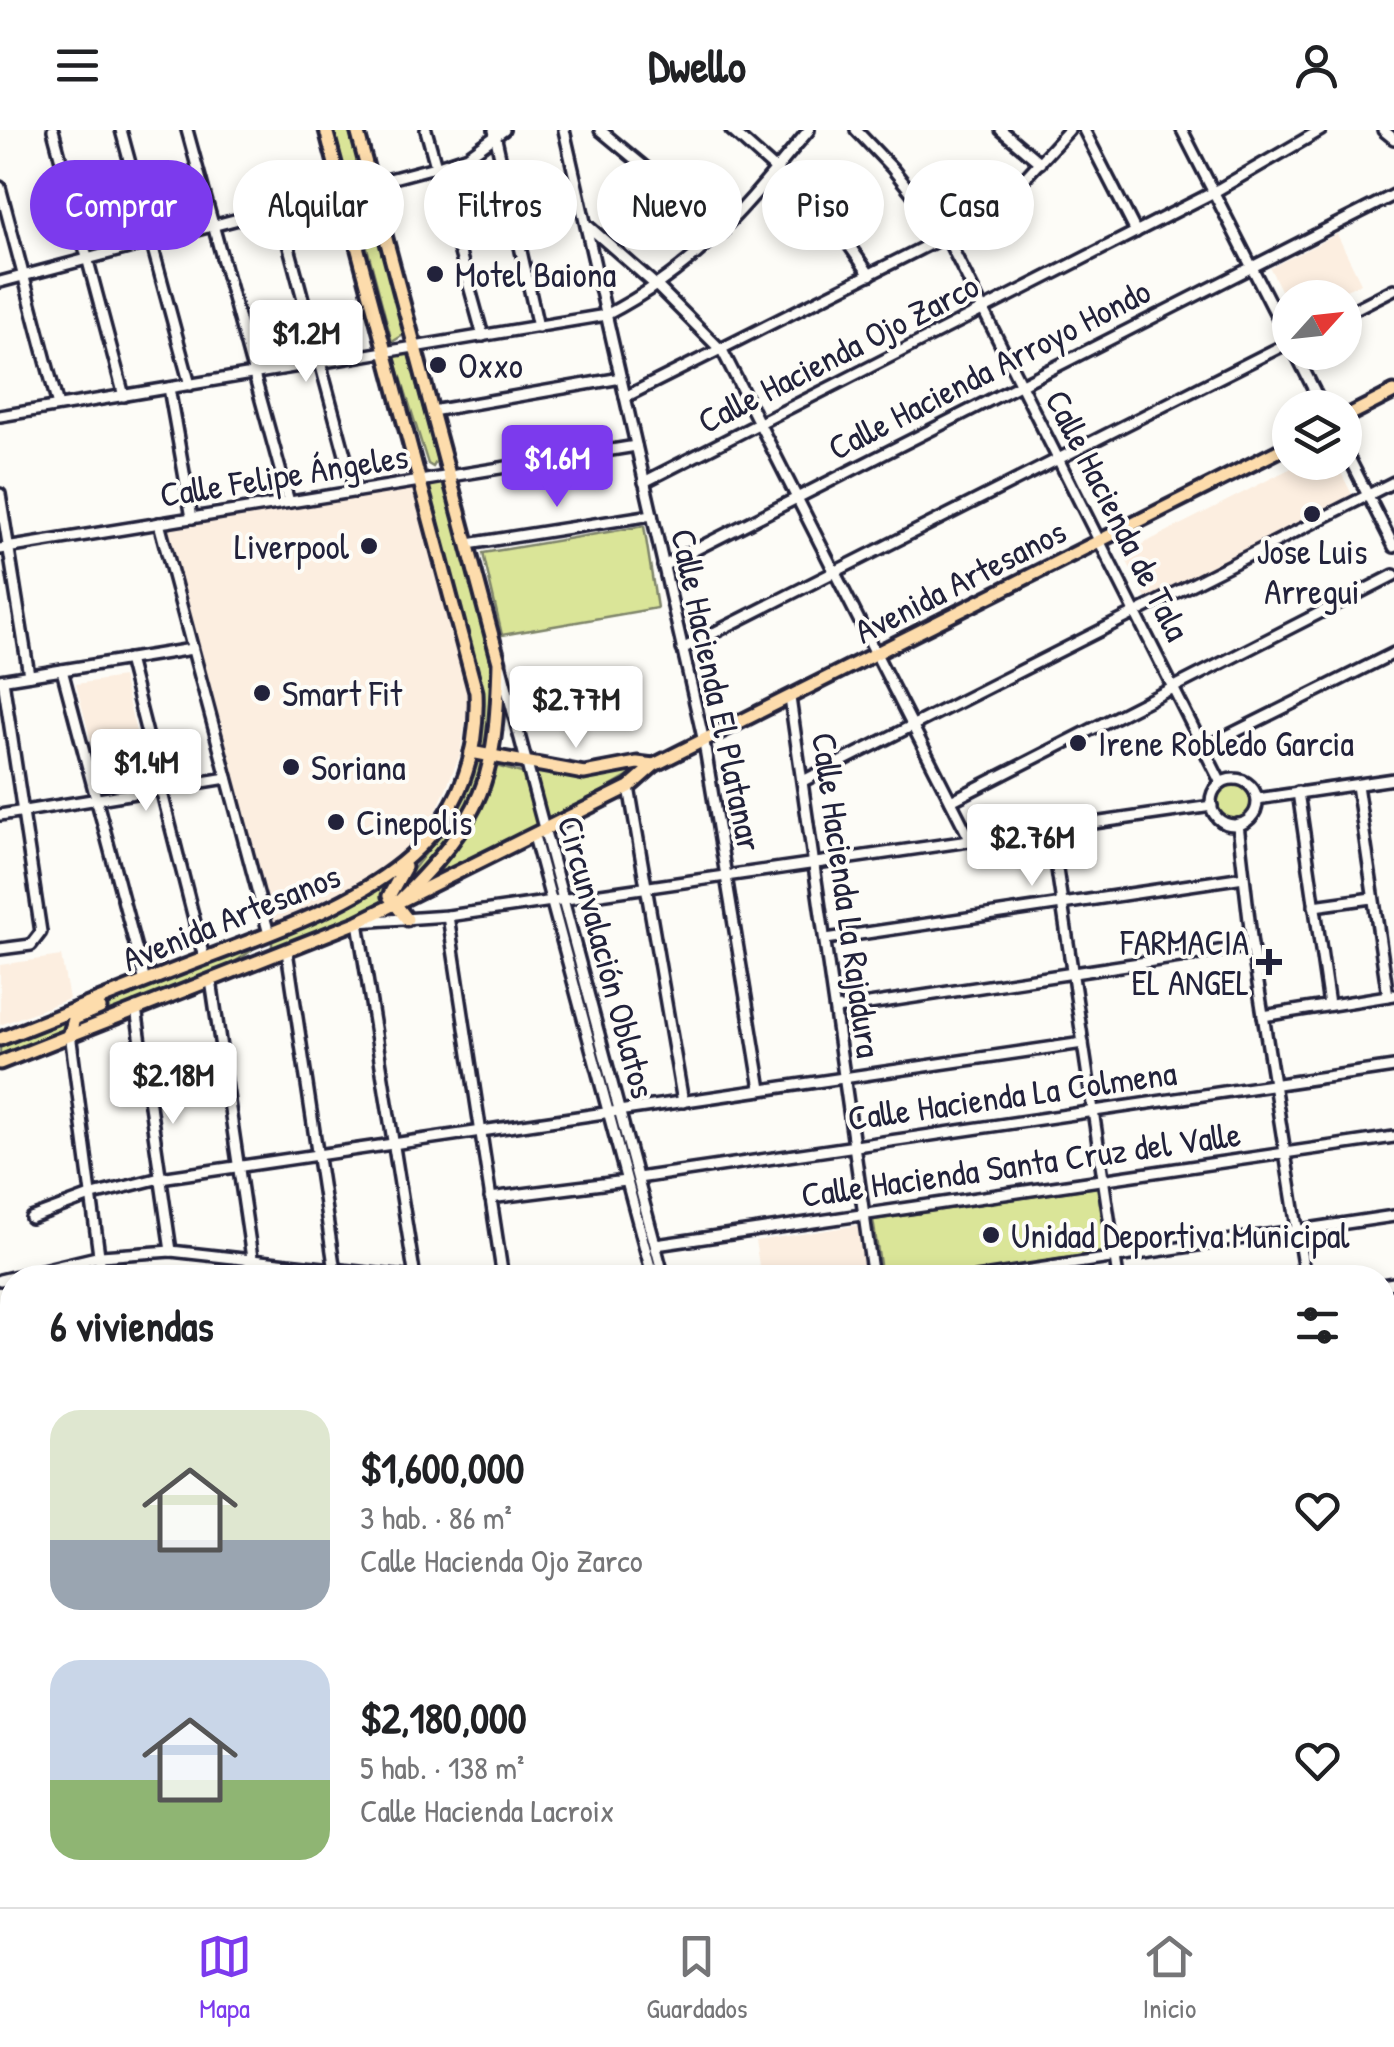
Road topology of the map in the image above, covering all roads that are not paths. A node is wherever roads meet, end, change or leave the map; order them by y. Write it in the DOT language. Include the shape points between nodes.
graph roads {
  1 [pos="53,130"];
  2 [pos="121,130"];
  3 [pos="187,130"];
  4 [pos="326,130"];
  5 [pos="357,130"];
  6 [pos="426,130"];
  7 [pos="564,130"];
  8 [pos="600,130"];
  9 [pos="731,130"];
  10 [pos="809,130"];
  11 [pos="856,130"];
  12 [pos="1001,130"];
  13 [pos="1069,130"];
  14 [pos="1084,130"];
  15 [pos="1182,130"];
  16 [pos="1321,130"];
  17 [pos="1383,130"];
  18 [pos="498,133"];
  19 [pos="1394,139"];
  20 [pos="129,160"];
  21 [pos="334,160"];
  22 [pos="365,160"];
  23 [pos="434,160"];
  24 [pos="457,160"];
  25 [pos="636,160"];
  26 [pos="766,160"];
  27 [pos="784,160"];
  28 [pos="1040,163"];
  29 [pos="1034,169"];
  30 [pos="762,186"];
  31 [pos="904,187"];
  32 [pos="0,188"];
  33 [pos="1214,192"];
  34 [pos="1394,195"];
  35 [pos="742,210"];
  36 [pos="233,223"];
  37 [pos="586,224"];
  38 [pos="214,228"];
  39 [pos="1136,232"];
  40 [pos="131,250"];
  41 [pos="154,250"];
  42 [pos="290,250"];
  43 [pos="357,250"];
  44 [pos="390,250"];
  45 [pos="459,250"];
  46 [pos="702,250"];
  47 [pos="852,250"];
  48 [pos="919,250"];
  49 [pos="953,250"];
  50 [pos="88,262"];
  51 [pos="1252,267"];
  52 [pos="870,275"];
  53 [pos="24,278"];
  54 [pos="0,282"];
  55 [pos="659,288"];
  56 [pos="1394,289"];
  57 [pos="1362,305"];
  58 [pos="1272,306"];
  59 [pos="983,309"];
  60 [pos="606,315"];
  61 [pos="538,327"];
  62 [pos="483,336"];
  63 [pos="416,348"];
  64 [pos="720,349"];
  65 [pos="1272,351"];
  66 [pos="385,352"];
  67 [pos="320,364"];
  68 [pos="255,374"];
  69 [pos="620,378"];
  70 [pos="1020,384"];
  71 [pos="190,385"];
  72 [pos="168,388"];
  73 [pos="1394,392"];
  74 [pos="124,396"];
  75 [pos="625,397"];
  76 [pos="58,406"];
  77 [pos="1362,408"];
  78 [pos="432,412"];
  79 [pos="0,416"];
  80 [pos="760,425"];
  81 [pos="636,446"];
  82 [pos="1272,454"];
  83 [pos="1057,460"];
  84 [pos="450,476"];
  85 [pos="1360,480"];
  86 [pos="420,481"];
  87 [pos="644,482"];
  88 [pos="1394,482"];
  89 [pos="355,492"];
  90 [pos="0,494"];
  91 [pos="1368,495"];
  92 [pos="797,498"];
  93 [pos="289,502"];
  94 [pos="652,515"];
  95 [pos="192,518"];
  96 [pos="159,524"];
  97 [pos="1101,540"];
  98 [pos="468,544"];
  99 [pos="1394,547"];
  100 [pos="4,549"];
  101 [pos="664,566"];
  102 [pos="834,571"];
  103 [pos="1394,575"];
  104 [pos="1138,611"];
  105 [pos="682,648"];
  106 [pos="192,649"];
  107 [pos="876,654"];
  108 [pos="1394,654"];
  109 [pos="128,659"];
  110 [pos="499,662"];
  111 [pos="62,670"];
  112 [pos="28,676"];
  113 [pos="2,680"];
  114 [pos="1175,686"];
  115 [pos="790,698"];
  116 [pos="912,726"];
  117 [pos="704,742"];
  118 [pos="1205,747"];
  119 [pos="471,752"];
  120 [pos="493,756"];
  121 [pos="527,763"];
  122 [pos="654,765"];
  123 [pos="227,778"];
  124 [pos="1394,779"];
  125 [pos="803,781"];
  126 [pos="1221,783"];
  127 [pos="1356,785"];
  128 [pos="629,786"];
  129 [pos="160,789"];
  130 [pos="1298,792"];
  131 [pos="96,800"];
  132 [pos="1256,800"];
  133 [pos="951,802"];
  134 [pos="1212,806"];
  135 [pos="23,811"];
  136 [pos="0,815"];
  137 [pos="1238,824"];
  138 [pos="1050,829"];
  139 [pos="540,832"];
  140 [pos="971,841"];
  141 [pos="415,850"];
  142 [pos="815,863"];
  143 [pos="729,876"];
  144 [pos="1244,877"];
  145 [pos="648,887"];
  146 [pos="1372,898"];
  147 [pos="563,899"];
  148 [pos="550,901"];
  149 [pos="1062,904"];
  150 [pos="393,906"];
  151 [pos="1314,906"];
  152 [pos="448,916"];
  153 [pos="406,919"];
  154 [pos="358,922"];
  155 [pos="269,934"];
  156 [pos="826,939"];
  157 [pos="1252,946"];
  158 [pos="0,949"];
  159 [pos="287,951"];
  160 [pos="204,958"];
  161 [pos="256,962"];
  162 [pos="1072,973"];
  163 [pos="211,980"];
  164 [pos="139,984"];
  165 [pos="1391,996"];
  166 [pos="1329,1005"];
  167 [pos="136,1008"];
  168 [pos="836,1008"];
  169 [pos="1263,1016"];
  170 [pos="70,1033"];
  171 [pos="0,1040"];
  172 [pos="1083,1042"];
  173 [pos="0,1062"];
  174 [pos="1394,1067"];
  175 [pos="846,1077"];
  176 [pos="1274,1084"];
  177 [pos="761,1089"];
  178 [pos="682,1102"];
  179 [pos="620,1111"];
  180 [pos="1093,1111"];
  181 [pos="607,1113"];
  182 [pos="479,1131"];
  183 [pos="1394,1137"];
  184 [pos="397,1144"];
  185 [pos="856,1146"];
  186 [pos="1286,1152"];
  187 [pos="318,1155"];
  188 [pos="239,1167"];
  189 [pos="160,1178"];
  190 [pos="638,1178"];
  191 [pos="1104,1180"];
  192 [pos="626,1181"];
  193 [pos="93,1195"];
  194 [pos="490,1198"];
  195 [pos="863,1216"];
  196 [pos="1394,1216"];
  197 [pos="31,1218"];
  198 [pos="1298,1230"];
  199 [pos="656,1245"];
  200 [pos="171,1251"];
  201 [pos="101,1256"];
  202 [pos="1115,1256"];
  203 [pos="252,1258"];
  204 [pos="63,1265"];
  205 [pos="101,1265"];
  206 [pos="291,1265"];
  207 [pos="334,1265"];
  208 [pos="413,1265"];
  209 [pos="501,1265"];
  210 [pos="649,1265"];
  211 [pos="661,1265"];
  212 [pos="871,1265"];
  213 [pos="1058,1265"];
  214 [pos="1116,1265"];
  215 [pos="1303,1265"];
  1 -- 50 [label="street"];
  2 -- 20 [label="street"];
  3 -- 38 [label="street"];
  4 -- 21 [label="main road"];
  5 -- 22 [label="main road, Circunvalación Oblatos"];
  6 -- 23 [label="street"];
  7 -- 37 [label="street, Calle Hacienda El Platanar"];
  8 -- 25 [label="street"];
  9 -- 26 [label="street"];
  10 -- 27 [label="street"];
  11 -- 31 [label="street, Calle Hacienda de Tala"];
  12 -- 28 [label="street"];
  13 -- 28 [label="street"];
  14 -- 39 [label="street"];
  15 -- 33 [label="street"];
  16 -- 33 [label="street, Calle Hacienda Ojo Zarco"];
  17 -- 19 [label="street"];
  18 -- 24 [label="street"];
  18 -- 61 [label="street"];
  28 -- 29 [label="street"];
  30 -- 35 [label="street"];
  32 -- 53 [label="street"];
  33 -- 39 [label="street, Calle Hacienda Ojo Zarco"];
  33 -- 51 [label="street"];
  34 -- 51 [label="street, Calle Hacienda Arroyo Hondo"];
  36 -- 38 [label="street"];
  37 -- 55 [label="street"];
  37 -- 60 [label="street, Calle Hacienda El Platanar"];
  38 -- 68 [label="street"];
  39 -- 59 [label="street, Calle Hacienda Ojo Zarco"];
  40 -- 50 [label="street"];
  41 -- 71 [label="street"];
  42 -- 67 [label="street"];
  43 -- 66 [label="main road"];
  44 -- 63 [label="main road, Circunvalación Oblatos"];
  45 -- 62 [label="street"];
  46 -- 55 [label="street"];
  47 -- 52 [label="street"];
  48 -- 52 [label="street"];
  49 -- 59 [label="street, Calle Hacienda de Tala"];
  50 -- 53 [label="street"];
  50 -- 74 [label="street"];
  51 -- 58 [label="street"];
  51 -- 70 [label="street, Calle Hacienda Arroyo Hondo"];
  52 -- 64 [label="street"];
  53 -- 54 [label="street"];
  53 -- 76 [label="street"];
  55 -- 60 [label="street"];
  55 -- 64 [label="street"];
  56 -- 57 [label="street"];
  59 -- 70 [label="street, Calle Hacienda de Tala"];
  59 -- 80 [label="street, Calle Hacienda Ojo Zarco"];
  60 -- 61 [label="street"];
  60 -- 69 [label="street, Calle Hacienda El Platanar"];
  61 -- 62 [label="street"];
  62 -- 63 [label="street"];
  63 -- 66 [label="street"];
  63 -- 78 [label="main road, Circunvalación Oblatos"];
  64 -- 75 [label="street"];
  64 -- 80 [label="street"];
  65 -- 83 [label="street"];
  66 -- 67 [label="street"];
  66 -- 86 [label="main road"];
  67 -- 68 [label="street"];
  67 -- 89 [label="street"];
  68 -- 71 [label="street"];
  68 -- 93 [label="street"];
  69 -- 75 [label="street, Calle Hacienda El Platanar"];
  69 -- 78 [label="street"];
  70 -- 83 [label="street, Calle Hacienda de Tala"];
  70 -- 92 [label="street, Calle Hacienda Arroyo Hondo"];
  71 -- 72 [label="street"];
  72 -- 74 [label="street"];
  72 -- 95 [label="street"];
  73 -- 77 [label="main road"];
  74 -- 76 [label="street"];
  75 -- 81 [label="street, Calle Hacienda El Platanar"];
  76 -- 79 [label="street"];
  78 -- 84 [label="main road, Circunvalación Oblatos"];
  80 -- 87 [label="street, Calle Hacienda Ojo Zarco"];
  80 -- 92 [label="street"];
  81 -- 84 [label="street, Calle Felipe Ángeles"];
  81 -- 87 [label="street, Calle Hacienda El Platanar"];
  82 -- 97 [label="main road, Avenida Artesanos"];
  83 -- 97 [label="street, Calle Hacienda de Tala"];
  83 -- 102 [label="street"];
  84 -- 86 [label="street, Calle Felipe Ángeles"];
  84 -- 98 [label="main road, Circunvalación Oblatos"];
  85 -- 91 [label="street"];
  86 -- 89 [label="street, Calle Felipe Ángeles"];
  86 -- 119 [label="main road" via="476,692"];
  87 -- 94 [label="street, Calle Hacienda El Platanar"];
  88 -- 91 [label="street"];
  89 -- 93 [label="street, Calle Felipe Ángeles"];
  90 -- 100 [label="street"];
  91 -- 99 [label="street"];
  91 -- 104 [label="street"];
  92 -- 101 [label="street, Calle Hacienda Arroyo Hondo"];
  92 -- 102 [label="street"];
  93 -- 95 [label="street, Calle Felipe Ángeles"];
  94 -- 98 [label="street"];
  94 -- 101 [label="street, Calle Hacienda El Platanar"];
  95 -- 96 [label="street, Calle Felipe Ángeles"];
  96 -- 100 [label="street, Calle Felipe Ángeles"];
  96 -- 106 [label="street"];
  97 -- 104 [label="street, Calle Hacienda de Tala"];
  97 -- 107 [label="main road, Avenida Artesanos"];
  98 -- 110 [label="main road, Circunvalación Oblatos"];
  100 -- 112 [label="street"];
  101 -- 105 [label="street, Calle Hacienda El Platanar"];
  102 -- 105 [label="street"];
  102 -- 107 [label="street"];
  103 -- 114 [label="street"];
  104 -- 114 [label="street, Calle Hacienda de Tala"];
  104 -- 116 [label="street"];
  105 -- 117 [label="street, Calle Hacienda El Platanar"];
  106 -- 109 [label="street"];
  106 -- 123 [label="street"];
  107 -- 115 [label="main road, Avenida Artesanos"];
  107 -- 116 [label="street"];
  108 -- 118 [label="street"];
  109 -- 111 [label="street"];
  109 -- 129 [label="street"];
  110 -- 120 [label="main road"];
  110 -- 121 [label="street, Circunvalación Oblatos"];
  111 -- 112 [label="street"];
  111 -- 131 [label="street"];
  112 -- 113 [label="street"];
  113 -- 135 [label="street"];
  114 -- 118 [label="street, Calle Hacienda de Tala"];
  114 -- 133 [label="street"];
  115 -- 117 [label="main road, Avenida Artesanos"];
  115 -- 125 [label="street, Calle Hacienda La Rajadura"];
  116 -- 125 [label="street"];
  116 -- 133 [label="street"];
  117 -- 122 [label="main road, Avenida Artesanos"];
  117 -- 143 [label="street, Calle Hacienda El Platanar"];
  118 -- 126 [label="street, Calle Hacienda de Tala"];
  119 -- 120 [label="main road, Avenida Artesanos"];
  119 -- 141 [label="main road, Avenida Artesanos" via="441,820"];
  120 -- 121 [label="main road, Avenida Artesanos"];
  120 -- 150 [label="main road" via="460,834"];
  121 -- 122 [label="main road, Avenida Artesanos" via="584,773"];
  121 -- 139 [label="street, Circunvalación Oblatos"];
  122 -- 128 [label="main road, Avenida Artesanos"];
  123 -- 129 [label="street"];
  123 -- 155 [label="street"];
  124 -- 127 [label="street"];
  125 -- 142 [label="street, Calle Hacienda La Rajadura"];
  126 -- 132 [label="street" via="1244,781"];
  126 -- 134 [label="street"];
  127 -- 130 [label="street"];
  127 -- 146 [label="street"];
  128 -- 139 [label="main road, Avenida Artesanos"];
  128 -- 145 [label="street"];
  129 -- 131 [label="street"];
  129 -- 160 [label="street"];
  130 -- 132 [label="street"];
  130 -- 151 [label="street"];
  131 -- 135 [label="street"];
  131 -- 164 [label="street"];
  132 -- 137 [label="street" via="1250,818"];
  133 -- 140 [label="street"];
  134 -- 137 [label="street" via="1224,822"];
  134 -- 138 [label="street"];
  135 -- 136 [label="street"];
  135 -- 158 [label="street" via="41,932 38,940"];
  137 -- 144 [label="street"];
  138 -- 140 [label="street"];
  138 -- 149 [label="street"];
  139 -- 147 [label="street, Circunvalación Oblatos"];
  139 -- 148 [label="street, Circunvalación Oblatos"];
  139 -- 150 [label="main road, Avenida Artesanos"];
  140 -- 142 [label="street"];
  141 -- 150 [label="main road" via="389,892"];
  141 -- 155 [label="main road, Avenida Artesanos" via="360,895"];
  142 -- 143 [label="street"];
  142 -- 156 [label="street, Calle Hacienda La Rajadura"];
  143 -- 145 [label="street"];
  143 -- 177 [label="street, Calle Hacienda El Platanar"];
  144 -- 149 [label="street"];
  144 -- 157 [label="street"];
  145 -- 147 [label="street"];
  145 -- 178 [label="street"];
  146 -- 151 [label="street"];
  146 -- 165 [label="street"];
  147 -- 148 [label="street"];
  147 -- 179 [label="street, Circunvalación Oblatos"];
  148 -- 152 [label="street"];
  148 -- 181 [label="street, Circunvalación Oblatos"];
  149 -- 156 [label="street"];
  149 -- 162 [label="street"];
  150 -- 153 [label="main road"];
  150 -- 154 [label="main road, Avenida Artesanos"];
  151 -- 166 [label="street"];
  152 -- 153 [label="street"];
  152 -- 182 [label="street"];
  153 -- 154 [label="street"];
  154 -- 159 [label="main road, Avenida Artesanos"];
  154 -- 184 [label="street"];
  155 -- 160 [label="main road, Avenida Artesanos"];
  155 -- 161 [label="main road"];
  156 -- 168 [label="street, Calle Hacienda La Rajadura"];
  157 -- 162 [label="street"];
  157 -- 169 [label="street"];
  159 -- 161 [label="main road, Avenida Artesanos"];
  159 -- 187 [label="street"];
  160 -- 164 [label="main road, Avenida Artesanos"];
  161 -- 163 [label="main road, Avenida Artesanos"];
  162 -- 168 [label="street"];
  162 -- 172 [label="street"];
  163 -- 167 [label="main road, Avenida Artesanos"];
  163 -- 188 [label="street"];
  164 -- 170 [label="main road" via="74,1019"];
  164 -- 171 [label="main road, Avenida Artesanos"];
  165 -- 166 [label="street"];
  166 -- 169 [label="street"];
  167 -- 170 [label="main road, Avenida Artesanos"];
  167 -- 189 [label="street"];
  168 -- 175 [label="street, Calle Hacienda La Rajadura"];
  169 -- 176 [label="street"];
  170 -- 173 [label="main road, Avenida Artesanos"];
  170 -- 193 [label="street"];
  172 -- 175 [label="street"];
  172 -- 180 [label="street"];
  174 -- 176 [label="street, Calle Hacienda La Colmena"];
  175 -- 177 [label="street"];
  175 -- 185 [label="street, Calle Hacienda La Rajadura"];
  176 -- 180 [label="street, Calle Hacienda La Colmena"];
  176 -- 186 [label="street"];
  177 -- 178 [label="street"];
  178 -- 179 [label="street"];
  179 -- 181 [label="street"];
  179 -- 190 [label="street, Circunvalación Oblatos"];
  180 -- 185 [label="street, Calle Hacienda La Colmena"];
  180 -- 191 [label="street"];
  181 -- 182 [label="street"];
  181 -- 192 [label="street, Circunvalación Oblatos"];
  182 -- 184 [label="street"];
  182 -- 194 [label="street"];
  183 -- 186 [label="street, Calle Hacienda Santa Cruz del Valle"];
  184 -- 187 [label="street"];
  184 -- 208 [label="street"];
  185 -- 190 [label="street, Calle Hacienda La Colmena"];
  185 -- 195 [label="street, Calle Hacienda La Rajadura"];
  186 -- 191 [label="street, Calle Hacienda Santa Cruz del Valle"];
  186 -- 198 [label="street"];
  187 -- 188 [label="street"];
  187 -- 207 [label="street"];
  188 -- 189 [label="street"];
  188 -- 203 [label="street"];
  189 -- 193 [label="street"];
  189 -- 200 [label="street"];
  190 -- 199 [label="street, Circunvalación Oblatos"];
  191 -- 195 [label="street, Calle Hacienda Santa Cruz del Valle"];
  191 -- 202 [label="street"];
  192 -- 194 [label="street"];
  192 -- 210 [label="street, Circunvalación Oblatos"];
  193 -- 197 [label="street"];
  193 -- 201 [label="street"];
  194 -- 209 [label="street"];
  195 -- 199 [label="street, Calle Hacienda Santa Cruz del Valle"];
  195 -- 212 [label="street, Calle Hacienda La Rajadura"];
  196 -- 198 [label="street"];
  198 -- 202 [label="street"];
  198 -- 215 [label="street"];
  199 -- 211 [label="street, Circunvalación Oblatos"];
  200 -- 201 [label="street"];
  200 -- 203 [label="street"];
  201 -- 204 [label="street"];
  201 -- 205 [label="street"];
  202 -- 213 [label="street"];
  202 -- 214 [label="street"];
  203 -- 206 [label="street"];
}
